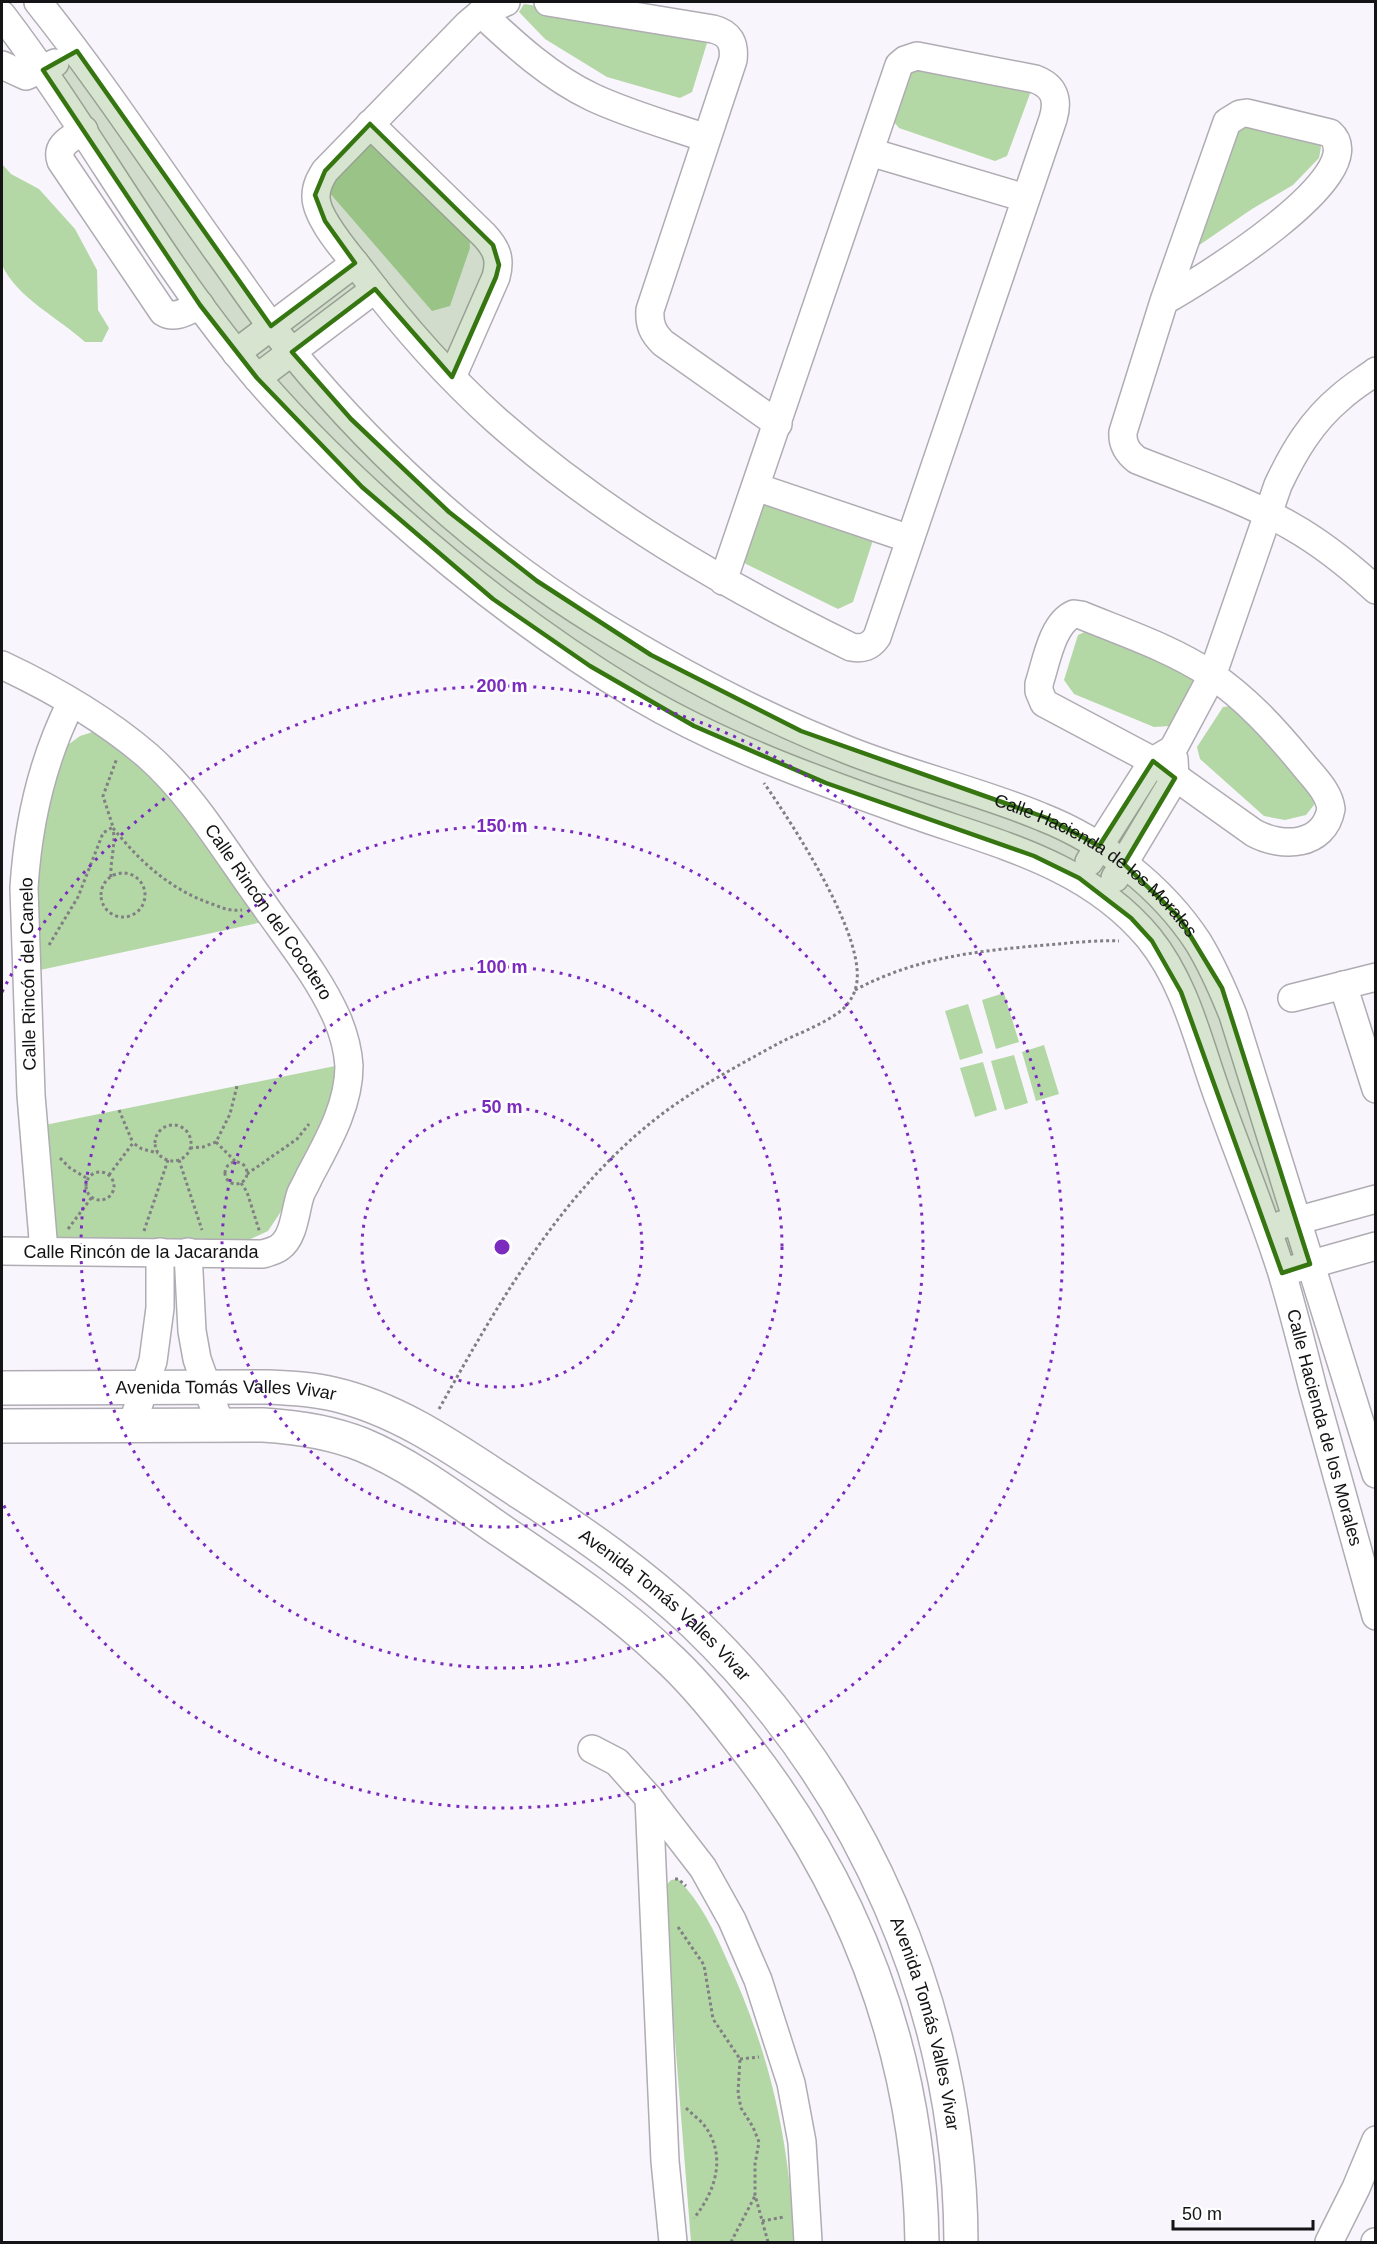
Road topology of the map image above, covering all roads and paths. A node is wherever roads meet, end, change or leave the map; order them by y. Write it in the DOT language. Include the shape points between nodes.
graph roads {
  1 [pos="38,2"];
  2 [pos="506,2"];
  3 [pos="548,2"];
  4 [pos="481,13"];
  5 [pos="2,15"];
  6 [pos="77,51"];
  7 [pos="2,65"];
  8 [pos="42,70"];
  9 [pos="370,124"];
  10 [pos="84,130"];
  11 [pos="706,138"];
  12 [pos="870,152"];
  13 [pos="1025,198"];
  14 [pos="355,263"];
  15 [pos="375,289"];
  16 [pos="1164,301"];
  17 [pos="200,305"];
  18 [pos="271,326"];
  19 [pos="292,352"];
  20 [pos="236,353"];
  21 [pos="1374,374"];
  22 [pos="452,377"];
  23 [pos="257,378"];
  24 [pos="778,424"];
  25 [pos="756,487"];
  26 [pos="1269,514"];
  27 [pos="909,539"];
  28 [pos="723,581"];
  29 [pos="1376,590"];
  30 [pos="2,665"];
  31 [pos="1212,676"];
  32 [pos="71,703"];
  33 [pos="838,746"];
  34 [pos="739,747"];
  35 [pos="118,754"];
  36 [pos="1163,755"];
  37 [pos="1175,778"];
  38 [pos="826,783"];
  39 [pos="113,827"];
  40 [pos="1099,846"];
  41 [pos="1124,864"];
  42 [pos="111,876"];
  43 [pos="1079,878"];
  44 [pos="1105,896"];
  45 [pos="250,909"];
  46 [pos="1152,941"];
  47 [pos="49,946"];
  48 [pos="1376,977"];
  49 [pos="1343,985"];
  50 [pos="855,990"];
  51 [pos="1293,998"];
  52 [pos="237,1086"];
  53 [pos="1376,1089"];
  54 [pos="119,1110"];
  55 [pos="312,1120"];
  56 [pos="216,1142"];
  57 [pos="133,1143"];
  58 [pos="190,1148"];
  59 [pos="158,1153"];
  60 [pos="168,1160"];
  61 [pos="179,1160"];
  62 [pos="236,1162"];
  63 [pos="248,1174"];
  64 [pos="109,1175"];
  65 [pos="241,1183"];
  66 [pos="92,1197"];
  67 [pos="1376,1199"];
  68 [pos="1297,1221"];
  69 [pos="1266,1229"];
  70 [pos="65,1234"];
  71 [pos="270,1237"];
  72 [pos="251,1239"];
  73 [pos="196,1243"];
  74 [pos="151,1244"];
  75 [pos="1376,1246"];
  76 [pos="2,1251"];
  77 [pos="44,1251"];
  78 [pos="1310,1264"];
  79 [pos="1282,1273"];
  80 [pos="192,1331"];
  81 [pos="158,1334"];
  82 [pos="146,1387"];
  83 [pos="206,1387"];
  84 [pos="2,1388"];
  85 [pos="220,1424"];
  86 [pos="132,1425"];
  87 [pos="2,1426"];
  88 [pos="426,1432"];
  89 [pos="1376,1474"];
  90 [pos="1376,1616"];
  91 [pos="592,1749"];
  92 [pos="649,1798"];
  93 [pos="677,1924"];
  94 [pos="764,2056"];
  95 [pos="740,2059"];
  96 [pos="680,2101"];
  97 [pos="1373,2152"];
  98 [pos="1366,2192"];
  99 [pos="755,2195"];
  100 [pos="794,2214"];
  101 [pos="762,2221"];
  102 [pos="681,2233"];
  103 [pos="731,2242"];
  104 [pos="768,2242"];
  105 [pos="808,2242"];
  106 [pos="922,2242"];
  107 [pos="961,2242"];
  108 [pos="1329,2242"];
  1 -- 6 [label="street, Calle Hacienda de los Morales"];
  2 -- 4 [label="street"];
  3 -- 11 [label="street" via="713,29 728,36 733,60"];
  4 -- 9 [label="street"];
  4 -- 11 [label="street" via="561,80 593,97"];
  5 -- 8 [label="street, Calle Hacienda de los Morales"];
  6 -- 8 [label="street"];
  6 -- 18 [label="street, Calle Hacienda de los Morales"];
  7 -- 8 [label="street" via="26,76"];
  8 -- 10 [label="street, Calle Hacienda de los Morales"];
  9 -- 14 [label="street" via="325,171 315,195 325,221"];
  9 -- 22 [label="street" via="484,235 498,254 496,277"];
  10 -- 17 [label="street, Calle Hacienda de los Morales"];
  10 -- 17 [label="street" via="61,146 61,161 163,312 176,315"];
  11 -- 24 [label="street" via="650,310 651,327 663,343"];
  12 -- 13 [label="street"];
  12 -- 13 [label="street" via="899,65 910,57 1035,79 1051,88 1057,108"];
  12 -- 24 [label="street"];
  13 -- 27 [label="street"];
  14 -- 15 [label="street"];
  14 -- 18 [label="street"];
  15 -- 19 [label="street"];
  15 -- 22 [label="street"];
  16 -- 16 [label="street" via="1227,122 1247,113 1336,137 1345,158 1335,180 1320,197 1253,247"];
  16 -- 26 [label="street" via="1122,440 1137,460"];
  17 -- 20 [label="street, Calle Hacienda de los Morales"];
  18 -- 19 [label="street, Calle Hacienda de los Morales"];
  18 -- 20 [label="street"];
  19 -- 23 [label="street"];
  19 -- 33 [label="street, Calle Hacienda de los Morales" via="373,441 488,545 593,620 651,655"];
  20 -- 23 [label="street, Calle Hacienda de los Morales"];
  21 -- 26 [label="street" via="1341,397 1304,436 1278,485"];
  22 -- 28 [label="street" via="497,420 605,506"];
  23 -- 34 [label="street, Calle Hacienda de los Morales" via="362,487 493,598 640,698"];
  24 -- 25 [label="street"];
  25 -- 27 [label="street"];
  25 -- 28 [label="street"];
  26 -- 29 [label="street" via="1344,562"];
  26 -- 31 [label="street"];
  27 -- 28 [label="street" via="877,637 866,648 851,646"];
  30 -- 32 [label="street, Calle Rincón del Cocotero"];
  31 -- 36 [label="street"];
  31 -- 36 [label="street" via="1170,652 1081,615 1074,614 1062,621 1039,684 1041,699 1111,737"];
  31 -- 37 [label="street" via="1290,748 1326,794 1330,814 1323,827 1309,838 1280,843 1254,834"];
  32 -- 71 [label="street, Calle Rincón del Cocotero" via="131,742 176,784 297,952 337,1018 349,1065 337,1123 301,1193 289,1235"];
  32 -- 77 [label="street, Calle Rincón del Canelo" via="58,728 39,789 24,888 31,1095"];
  33 -- 38 [label="street"];
  33 -- 40 [label="street, Calle Hacienda de los Morales" via="1047,818"];
  34 -- 38 [label="street, Calle Hacienda de los Morales"];
  34 -- 50 [label="path" via="830,893 855,951"];
  35 -- 39 [label="path" via="103,796"];
  36 -- 37 [label="street"];
  36 -- 40 [label="street"];
  37 -- 41 [label="street"];
  38 -- 43 [label="street, Calle Hacienda de los Morales" via="1011,846"];
  39 -- 42 [label="path"];
  39 -- 45 [label="path" via="159,876 195,899 233,911"];
  39 -- 47 [label="path" via="103,833 78,897"];
  40 -- 41 [label="street, Calle Hacienda de los Morales"];
  40 -- 43 [label="street"];
  41 -- 44 [label="street"];
  41 -- 68 [label="street, Calle Hacienda de los Morales" via="1179,918 1197,941 1222,988"];
  42 -- 42 [label="path" via="125,873 143,885 144,899 131,916 117,916 105,908 102,887"];
  43 -- 44 [label="street, Calle Hacienda de los Morales"];
  44 -- 46 [label="street, Calle Hacienda de los Morales"];
  46 -- 50 [label="path, Calle Hacienda de los Morales" via="1105,940 948,957 891,972"];
  46 -- 69 [label="street, Calle Hacienda de los Morales" via="1191,1017"];
  48 -- 49 [label="street"];
  49 -- 51 [label="street"];
  49 -- 53 [label="street"];
  50 -- 88 [label="path" via="842,1010 728,1072 662,1114 611,1161 572,1202 512,1283"];
  52 -- 56 [label="path" via="230,1114"];
  54 -- 57 [label="path"];
  55 -- 63 [label="path" via="297,1139"];
  56 -- 58 [label="path"];
  56 -- 62 [label="path"];
  57 -- 59 [label="path"];
  57 -- 64 [label="path"];
  58 -- 59 [label="path" via="188,1132 172,1125 157,1135"];
  58 -- 61 [label="path"];
  59 -- 60 [label="path"];
  60 -- 61 [label="path"];
  60 -- 74 [label="path"];
  61 -- 73 [label="path"];
  62 -- 63 [label="path"];
  62 -- 65 [label="path" via="227,1168 226,1175 231,1183"];
  63 -- 65 [label="path"];
  64 -- 66 [label="path" via="114,1188 109,1196 101,1200"];
  64 -- 66 [label="path" via="95,1173 88,1179 87,1191"];
  65 -- 71 [label="path"];
  66 -- 70 [label="path"];
  67 -- 68 [label="street"];
  68 -- 69 [label="street"];
  68 -- 78 [label="street, Calle Hacienda de los Morales"];
  69 -- 79 [label="street, Calle Hacienda de los Morales"];
  71 -- 72 [label="path"];
  71 -- 73 [label="street, Calle Rincón de la Jacaranda" via="263,1254"];
  73 -- 74 [label="street, Calle Rincón de la Jacaranda"];
  73 -- 80 [label="street"];
  74 -- 77 [label="street, Calle Rincón de la Jacaranda"];
  74 -- 81 [label="street" via="160,1308"];
  75 -- 78 [label="street"];
  76 -- 77 [label="street, Calle Rincón de la Jacaranda"];
  78 -- 79 [label="street"];
  78 -- 89 [label="street, Calle Hacienda de los Morales"];
  79 -- 90 [label="street, Calle Hacienda de los Morales"];
  80 -- 81 [label="street"];
  80 -- 83 [label="street"];
  81 -- 82 [label="street"];
  82 -- 83 [label="main road, Avenida Tomás Valles Vivar"];
  82 -- 84 [label="main road, Avenida Tomás Valles Vivar"];
  82 -- 86 [label="street"];
  83 -- 85 [label="street"];
  83 -- 88 [label="main road, Avenida Tomás Valles Vivar" via="290,1388 332,1394 392,1414"];
  85 -- 86 [label="main road, Avenida Tomás Valles Vivar"];
  85 -- 106 [label="main road, Avenida Tomás Valles Vivar" via="321,1432 363,1445 401,1465 628,1621 715,1708 799,1821 865,1948 906,2091 917,2163"];
  86 -- 87 [label="main road, Avenida Tomás Valles Vivar"];
  88 -- 107 [label="main road, Avenida Tomás Valles Vivar" via="584,1535 658,1591 741,1672 831,1791 890,1900 931,2017 956,2142"];
  91 -- 92 [label="street" via="617,1762"];
  92 -- 102 [label="street" via="665,2161"];
  92 -- 105 [label="street" via="703,1868 759,1980 791,2083 800,2130"];
  93 -- 95 [label="path" via="704,1965 713,2019"];
  94 -- 95 [label="path"];
  95 -- 99 [label="path" via="741,2108 759,2142"];
  96 -- 102 [label="path" via="705,2126 717,2166 714,2185 703,2207"];
  97 -- 98 [label="street"];
  98 -- 108 [label="street"];
  99 -- 101 [label="path"];
  99 -- 103 [label="path"];
  100 -- 101 [label="path"];
  101 -- 104 [label="path"];
}
